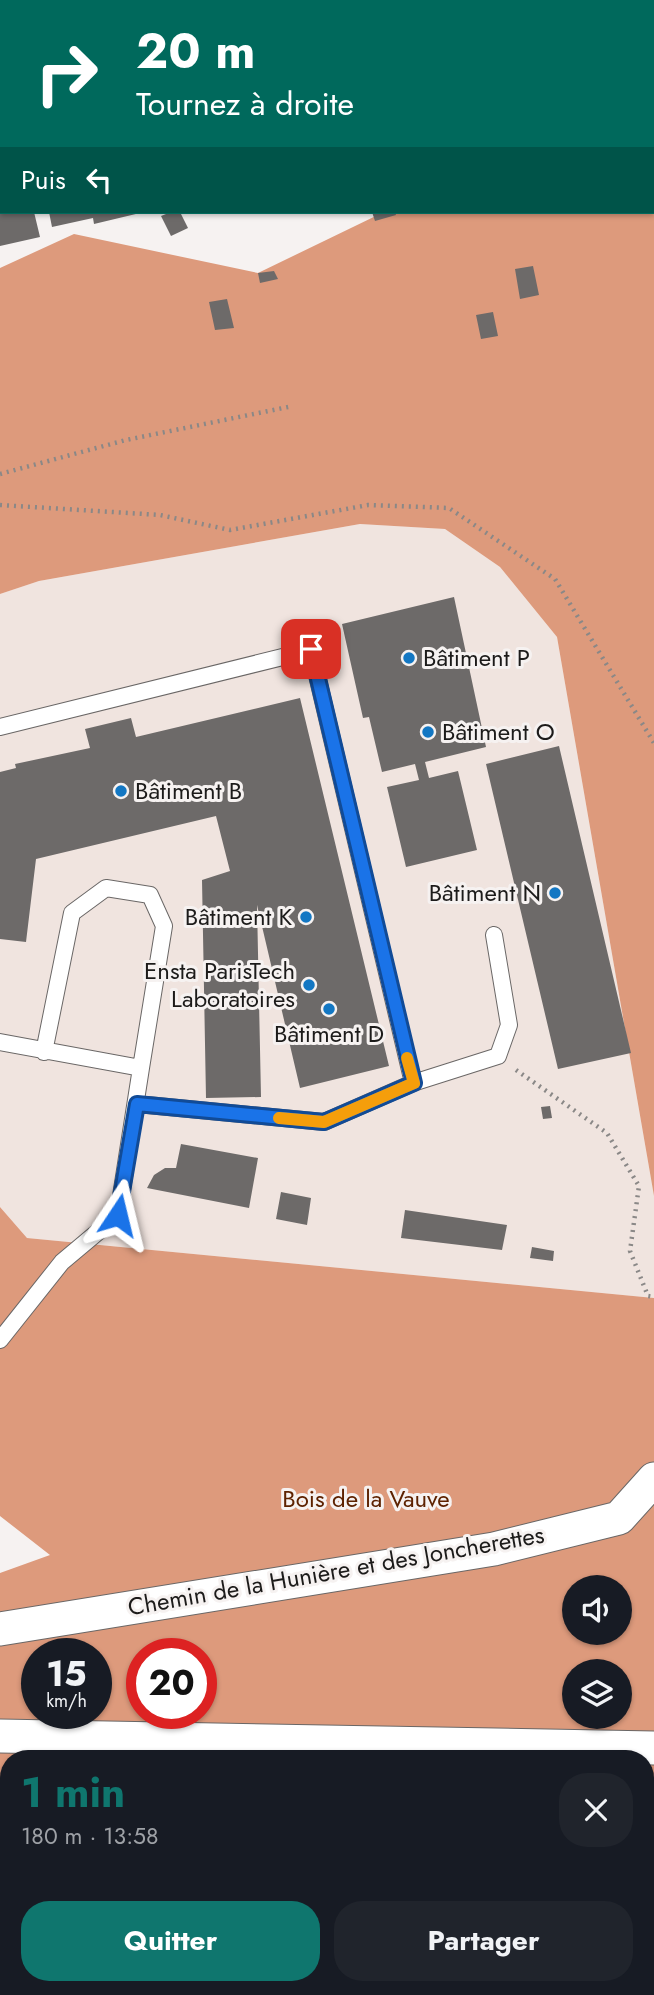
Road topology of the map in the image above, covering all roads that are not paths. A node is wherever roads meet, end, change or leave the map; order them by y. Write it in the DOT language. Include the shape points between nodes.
graph roads {
  1 [pos="0,727"];
  2 [pos="494,935"];
  3 [pos="0,1042"];
  4 [pos="44,1052"];
  5 [pos="141,1068"];
  6 [pos="414,1083"];
  7 [pos="137,1104"];
  8 [pos="0,1340"];
  9 [pos="654,1479"];
  10 [pos="0,1629"];
  11 [pos="0,1736"];
  12 [pos="654,1748"];
  1 -- 6 [label="lane" via="311,649"];
  2 -- 6 [label="lane" via="509,1025 498,1056"];
  3 -- 4 [label="lane"];
  4 -- 5 [label="lane"];
  4 -- 5 [label="lane" via="72,913 106,888 150,895 164,926"];
  5 -- 7 [label="lane"];
  6 -- 7 [label="lane" via="324,1122"];
  7 -- 8 [label="lane" via="118,1215 62,1262"];
  9 -- 10 [label="street, Chemin de la Hunière et des Joncherettes" via="620,1518 494,1549"];
  11 -- 12 [label="street"];
}
